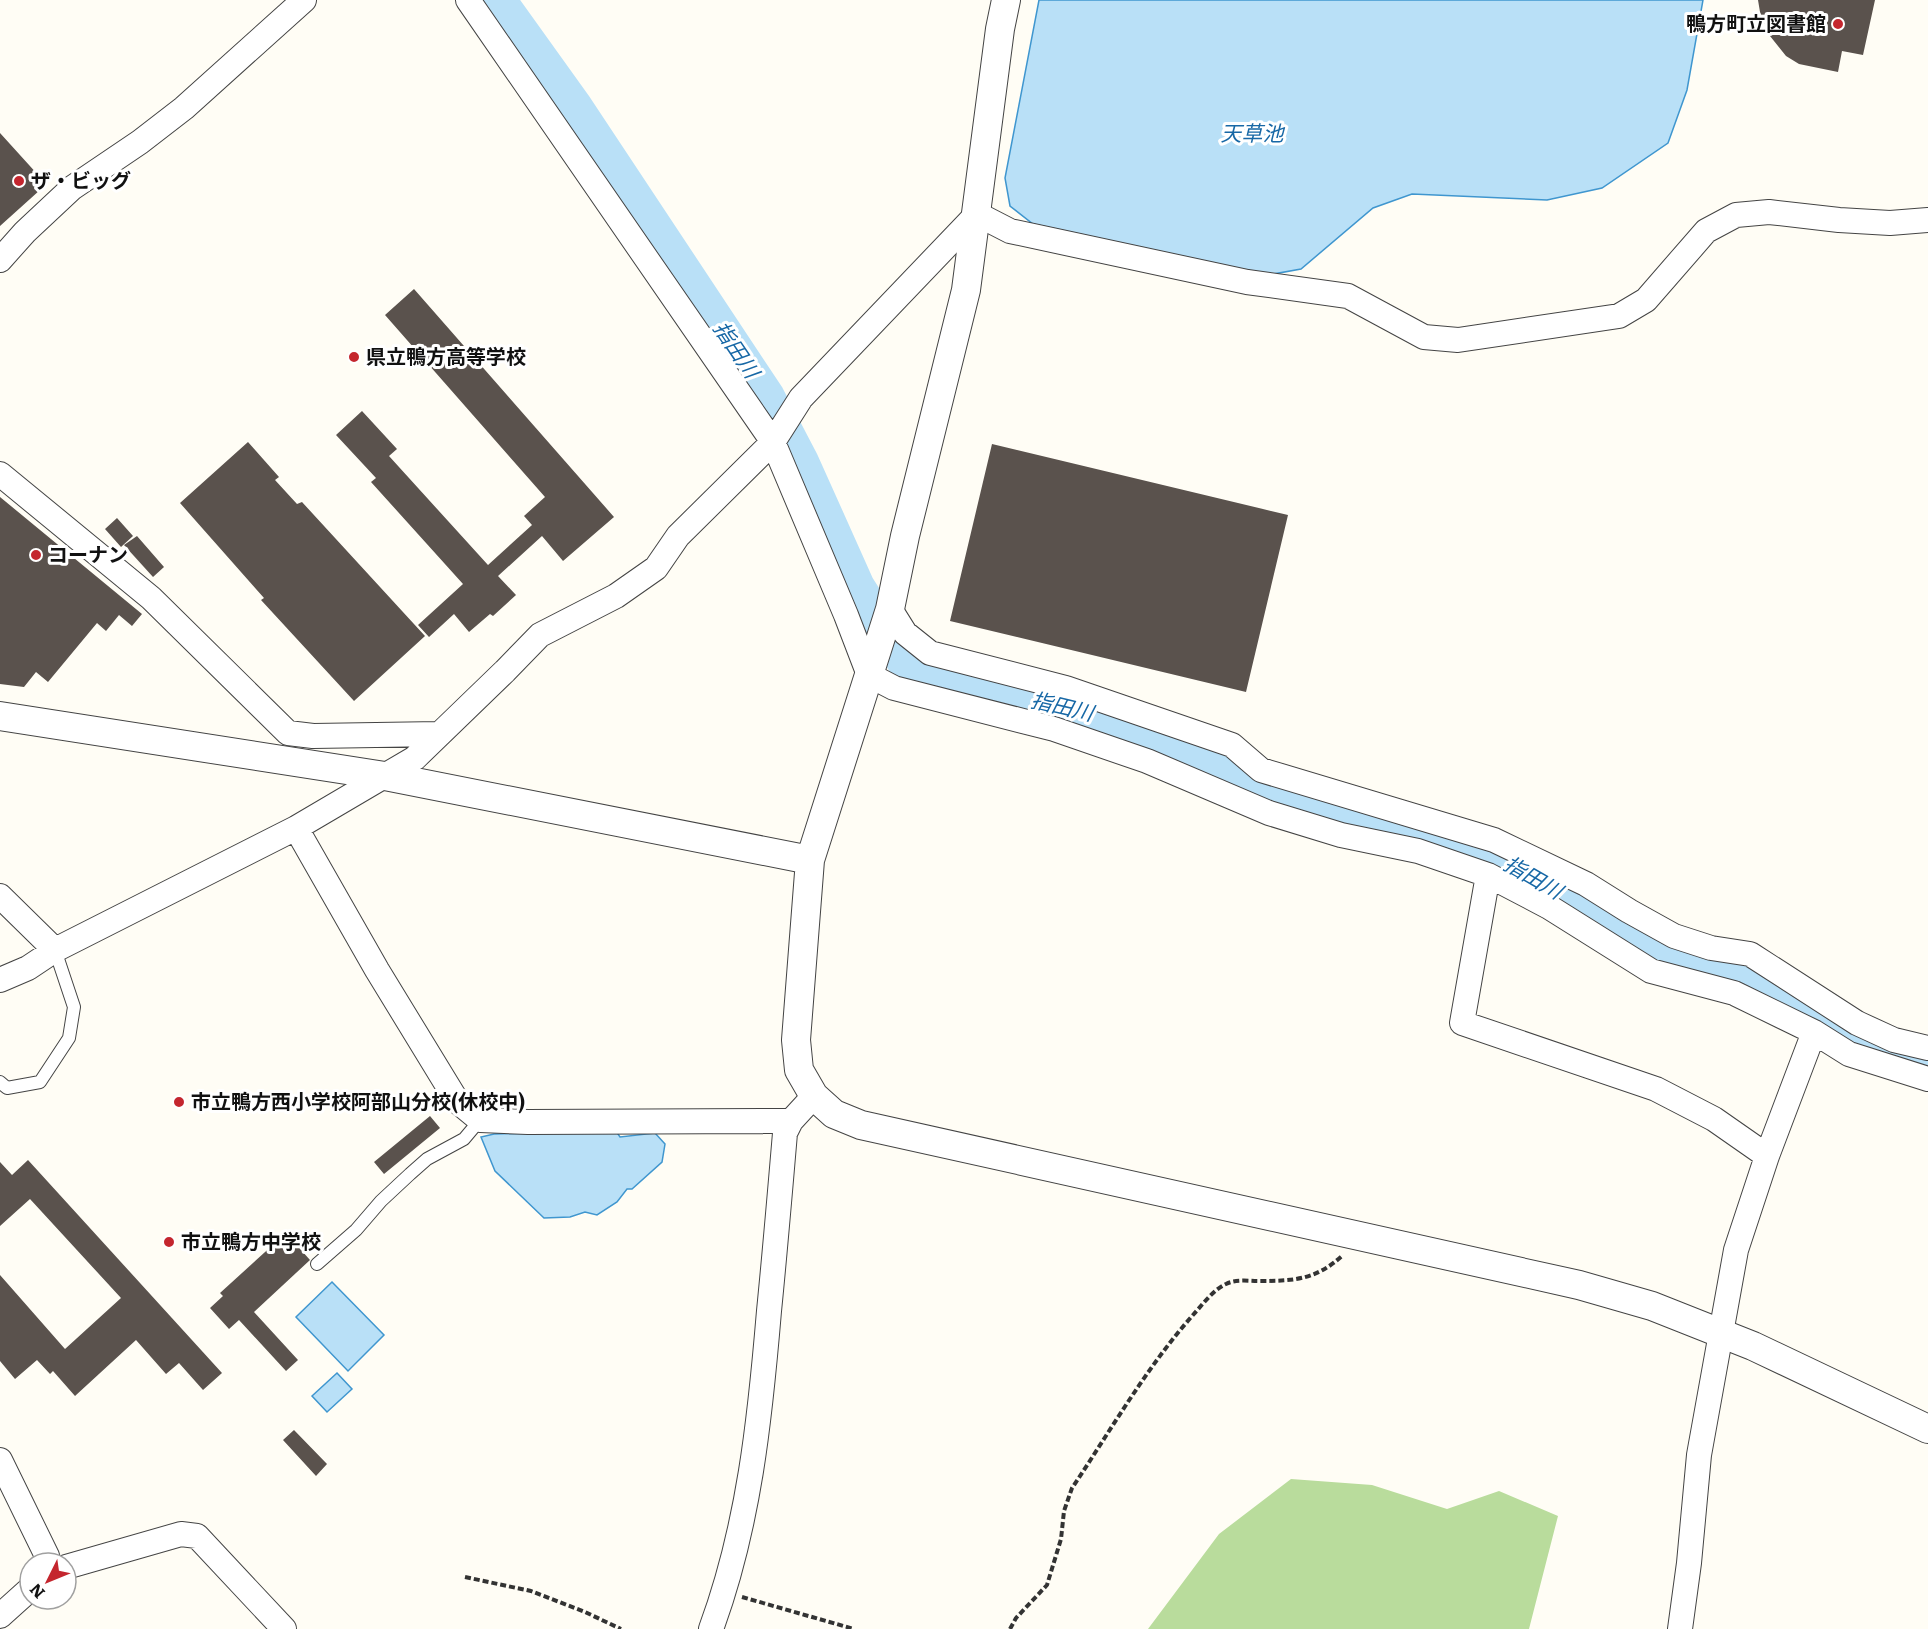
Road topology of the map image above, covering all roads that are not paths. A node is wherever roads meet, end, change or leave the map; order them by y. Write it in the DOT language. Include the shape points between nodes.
graph roads {
  1 [pos="304,0"];
  2 [pos="468,0"];
  3 [pos="1006,0"];
  4 [pos="977,214"];
  5 [pos="1928,220"];
  6 [pos="0,260"];
  7 [pos="773,442"];
  8 [pos="0,474"];
  9 [pos="890,609"];
  10 [pos="868,675"];
  11 [pos="0,716"];
  12 [pos="439,734"];
  13 [pos="385,776"];
  14 [pos="296,828"];
  15 [pos="810,860"];
  16 [pos="1488,874"];
  17 [pos="0,896"];
  18 [pos="55,950"];
  19 [pos="0,980"];
  20 [pos="1814,1032"];
  21 [pos="1928,1048"];
  22 [pos="1928,1079"];
  23 [pos="0,1082"];
  24 [pos="814,1096"];
  25 [pos="480,1120"];
  26 [pos="791,1120"];
  27 [pos="1767,1156"];
  28 [pos="317,1264"];
  29 [pos="1722,1335"];
  30 [pos="1928,1429"];
  31 [pos="0,1460"];
  32 [pos="45,1551"];
  33 [pos="78,1563"];
  34 [pos="18,1600"];
  35 [pos="0,1616"];
  36 [pos="284,1629"];
  37 [pos="711,1629"];
  38 [pos="1680,1629"];
  1 -- 6 [label="street" via="184,108 72,188"];
  2 -- 7 [label="street"];
  3 -- 4 [label="street"];
  4 -- 5 [label="street" via="1010,231 1247,282 1348,296 1424,337 1458,340 1619,316 1646,300 1706,231 1736,215 1769,212 1890,223"];
  4 -- 7 [label="street" via="801,398"];
  4 -- 9 [label="street" via="966,290"];
  7 -- 10 [label="street"];
  7 -- 12 [label="street" via="678,536 656,568 616,596 540,635"];
  8 -- 12 [label="street" via="152,598 288,733"];
  9 -- 10 [label="street"];
  9 -- 21 [label="street" via="904,633 930,653 1066,688 1232,745 1261,770 1494,840 1586,884 1674,936 1711,948 1750,954 1857,1023 1894,1040"];
  10 -- 15 [label="street"];
  10 -- 16 [label="street" via="894,688 1054,729 1148,761 1269,813 1341,835 1418,851"];
  11 -- 13 [label="street"];
  12 -- 13 [label="street" via="415,758"];
  13 -- 14 [label="street"];
  13 -- 15 [label="street"];
  14 -- 18 [label="street"];
  14 -- 25 [label="street" via="457,1101"];
  15 -- 24 [label="street" via="796,1040 800,1070"];
  16 -- 20 [label="street" via="1550,907 1651,971 1734,993"];
  16 -- 27 [label="street" via="1462,1023 1656,1089 1714,1119"];
  17 -- 18 [label="street"];
  18 -- 19 [label="street"];
  18 -- 23 [label="lane" via="74,1007 69,1038 40,1082 7,1088"];
  20 -- 22 [label="street" via="1849,1054"];
  20 -- 27 [label="street"];
  24 -- 26 [label="street"];
  24 -- 29 [label="street" via="834,1114 861,1125 1579,1285 1652,1306"];
  25 -- 26 [label="street"];
  25 -- 28 [label="lane" via="464,1139 427,1159 410,1174"];
  26 -- 37 [label="street" via="785,1133 761,1411 747,1504"];
  27 -- 29 [label="street" via="1736,1250"];
  29 -- 30 [label="street"];
  29 -- 38 [label="street" via="1699,1455"];
  31 -- 32 [label="street"];
  33 -- 36 [label="street" via="181,1533 197,1536"];
  34 -- 35 [label="street"];
}
